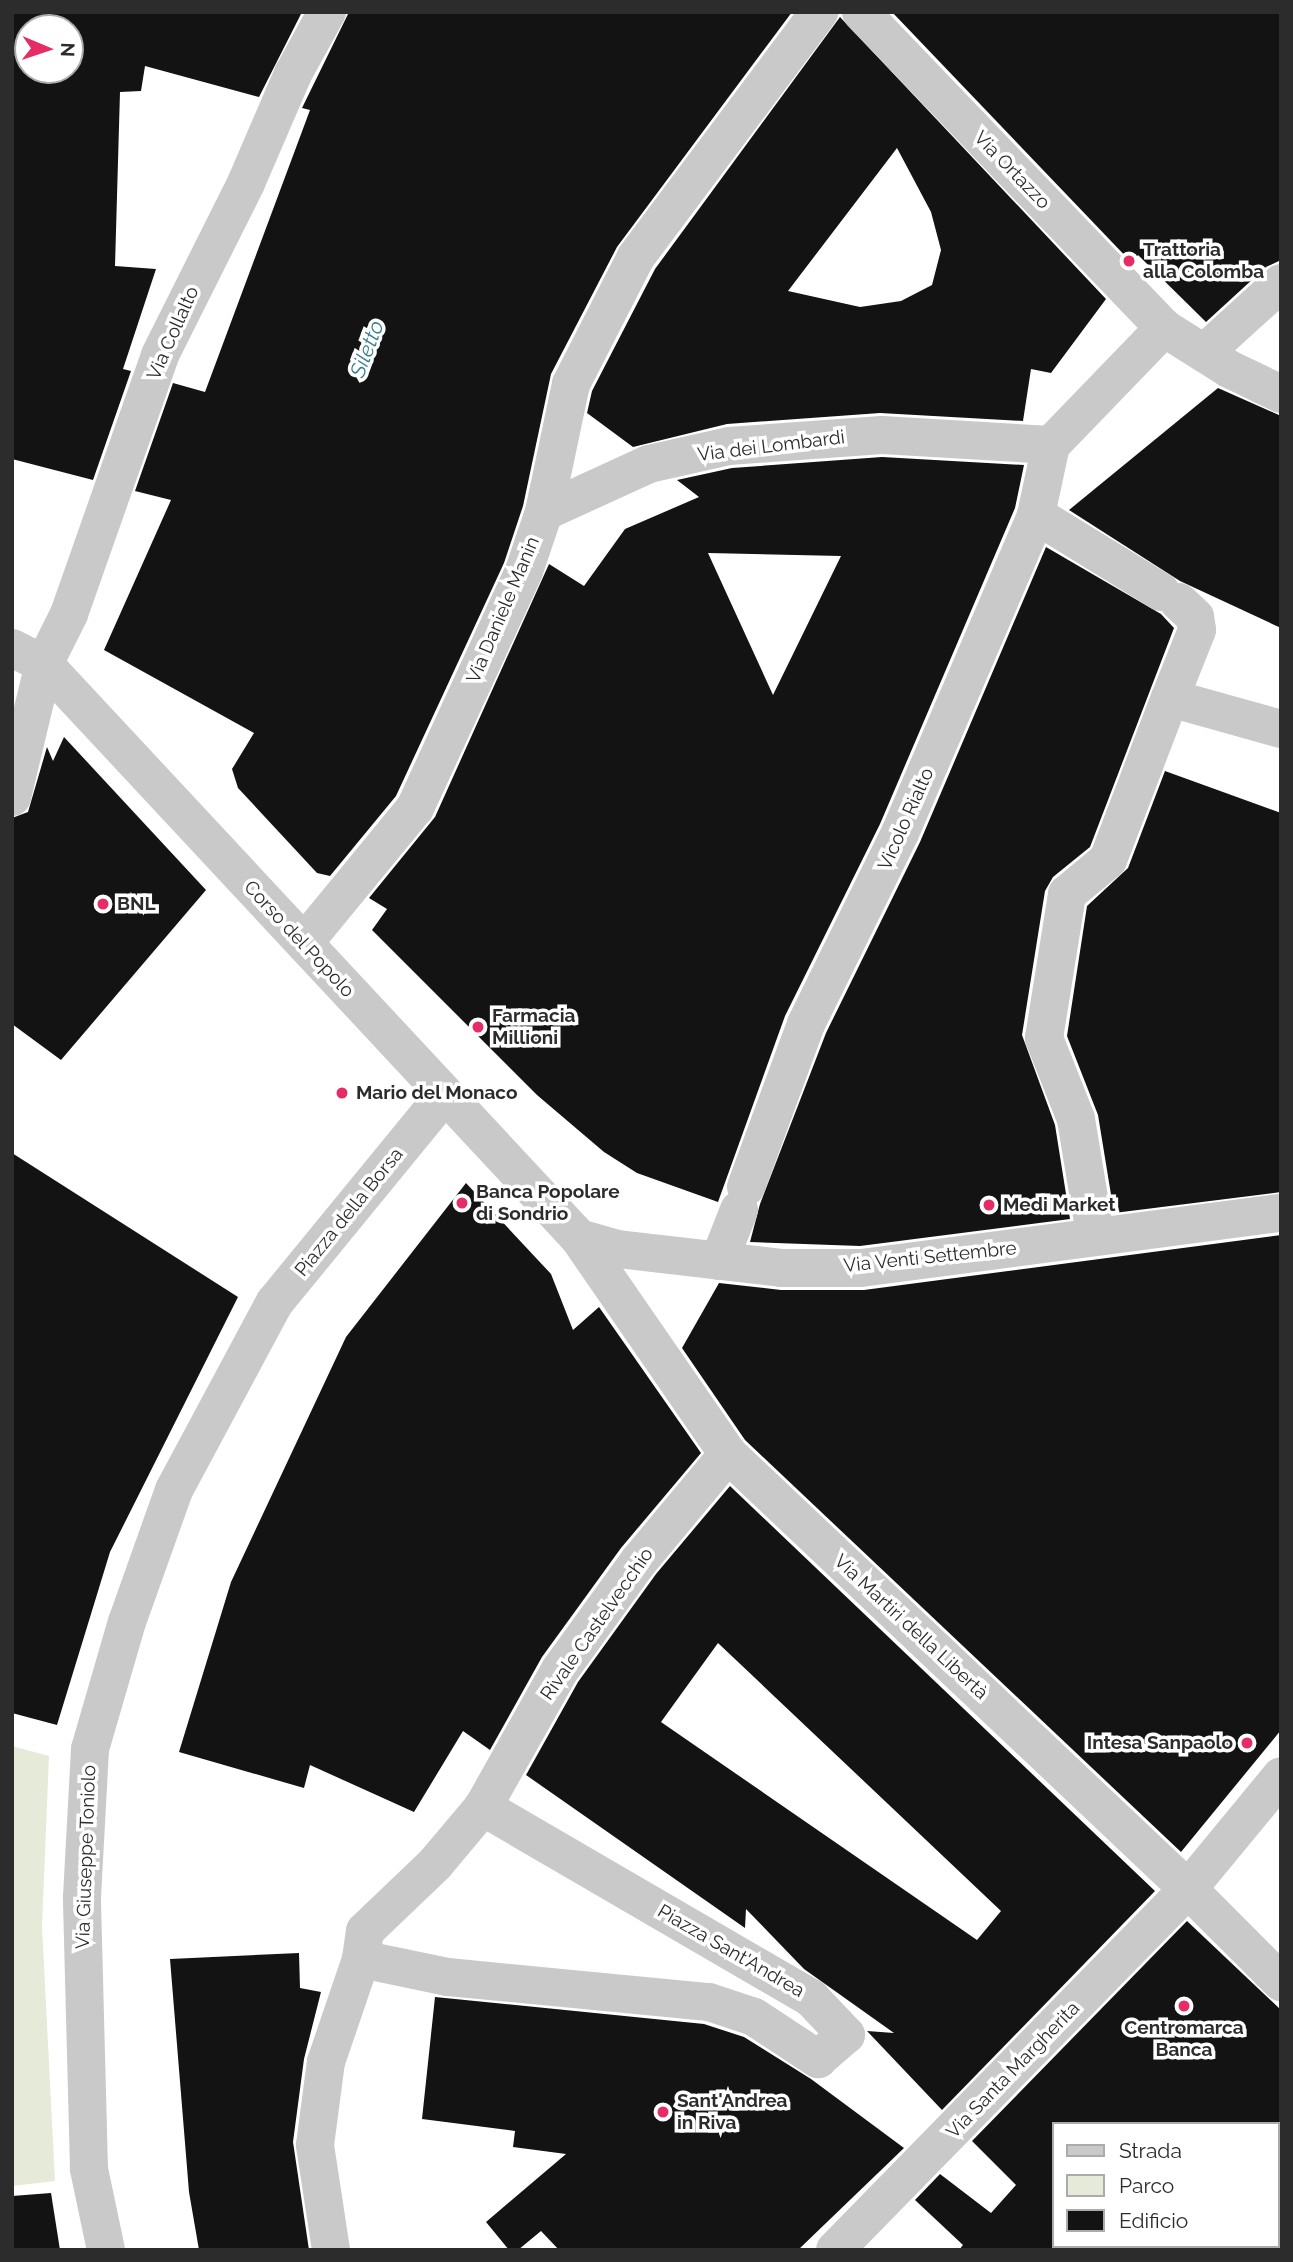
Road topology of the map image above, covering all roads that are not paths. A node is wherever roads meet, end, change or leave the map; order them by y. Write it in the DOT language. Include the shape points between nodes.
graph roads {
  1 [pos="327,12"];
  2 [pos="819,12"];
  3 [pos="860,12"];
  4 [pos="1281,283"];
  5 [pos="1164,328"];
  6 [pos="1204,353"];
  7 [pos="1281,394"];
  8 [pos="1051,446"];
  9 [pos="544,512"];
  10 [pos="1036,516"];
  11 [pos="28,656"];
  12 [pos="1170,698"];
  13 [pos="1281,729"];
  14 [pos="12,797"];
  15 [pos="304,943"];
  16 [pos="443,1097"];
  17 [pos="1281,1213"];
  18 [pos="1094,1234"];
  19 [pos="579,1238"];
  20 [pos="719,1261"];
  21 [pos="259,1329"];
  22 [pos="728,1454"];
  23 [pos="1281,1776"];
  24 [pos="483,1807"];
  25 [pos="1188,1889"];
  26 [pos="361,1959"];
  27 [pos="1281,1982"];
  28 [pos="859,2242"];
  29 [pos="106,2250"];
  30 [pos="331,2250"];
  1 -- 11 [label="street, Via Collalto" via="160,355 69,614"];
  2 -- 9 [label="street, Via Daniele Manin" via="636,257 571,384"];
  3 -- 5 [label="street, Via Ortazzo"];
  4 -- 6 [label="street"];
  5 -- 6 [label="street, Via Ortazzo"];
  5 -- 8 [label="street"];
  6 -- 7 [label="street, Via Ortazzo"];
  8 -- 9 [label="street, Via dei Lombardi" via="883,435 729,446 649,464"];
  8 -- 10 [label="street, Vicolo Rialto"];
  9 -- 15 [label="street, Via Daniele Manin" via="524,570 415,808"];
  10 -- 12 [label="street" via="1195,617 1197,630"];
  10 -- 20 [label="street, Vicolo Rialto" via="900,833 806,1024"];
  11 -- 14 [label="street, Via Collalto"];
  11 -- 15 [label="street, Corso del Popolo"];
  12 -- 13 [label="street"];
  12 -- 18 [label="street" via="1108,859 1068,894 1044,1038 1076,1119"];
  15 -- 16 [label="street, Corso del Popolo"];
  16 -- 19 [label="street, Corso del Popolo"];
  16 -- 21 [label="street, Piazza della Borsa" via="275,1301"];
  17 -- 18 [label="street, Via Venti Settembre"];
  18 -- 20 [label="street, Via Venti Settembre" via="965,1257 861,1268 781,1268"];
  19 -- 20 [label="street, Via Venti Settembre" via="618,1249"];
  19 -- 22 [label="street, Via Martiri della Libertà"];
  21 -- 29 [label="street, Via Giuseppe Toniolo" via="174,1490 127,1622 90,1749 82,1897 88,2156"];
  22 -- 24 [label="street, Rivale Castelvecchio" via="639,1560 561,1670"];
  22 -- 25 [label="street, Via Martiri della Libertà"];
  23 -- 25 [label="street, Via Santa Margherita"];
  24 -- 26 [label="street" via="435,1864 365,1931"];
  24 -- 26 [label="street, Piazza Sant'Andrea" via="811,1998 846,2035 818,2059 754,2017 709,2002 448,1977"];
  25 -- 27 [label="street, Via Martiri della Libertà"];
  25 -- 28 [label="street, Via Santa Margherita"];
  26 -- 30 [label="street" via="326,2062 315,2145"];
}
